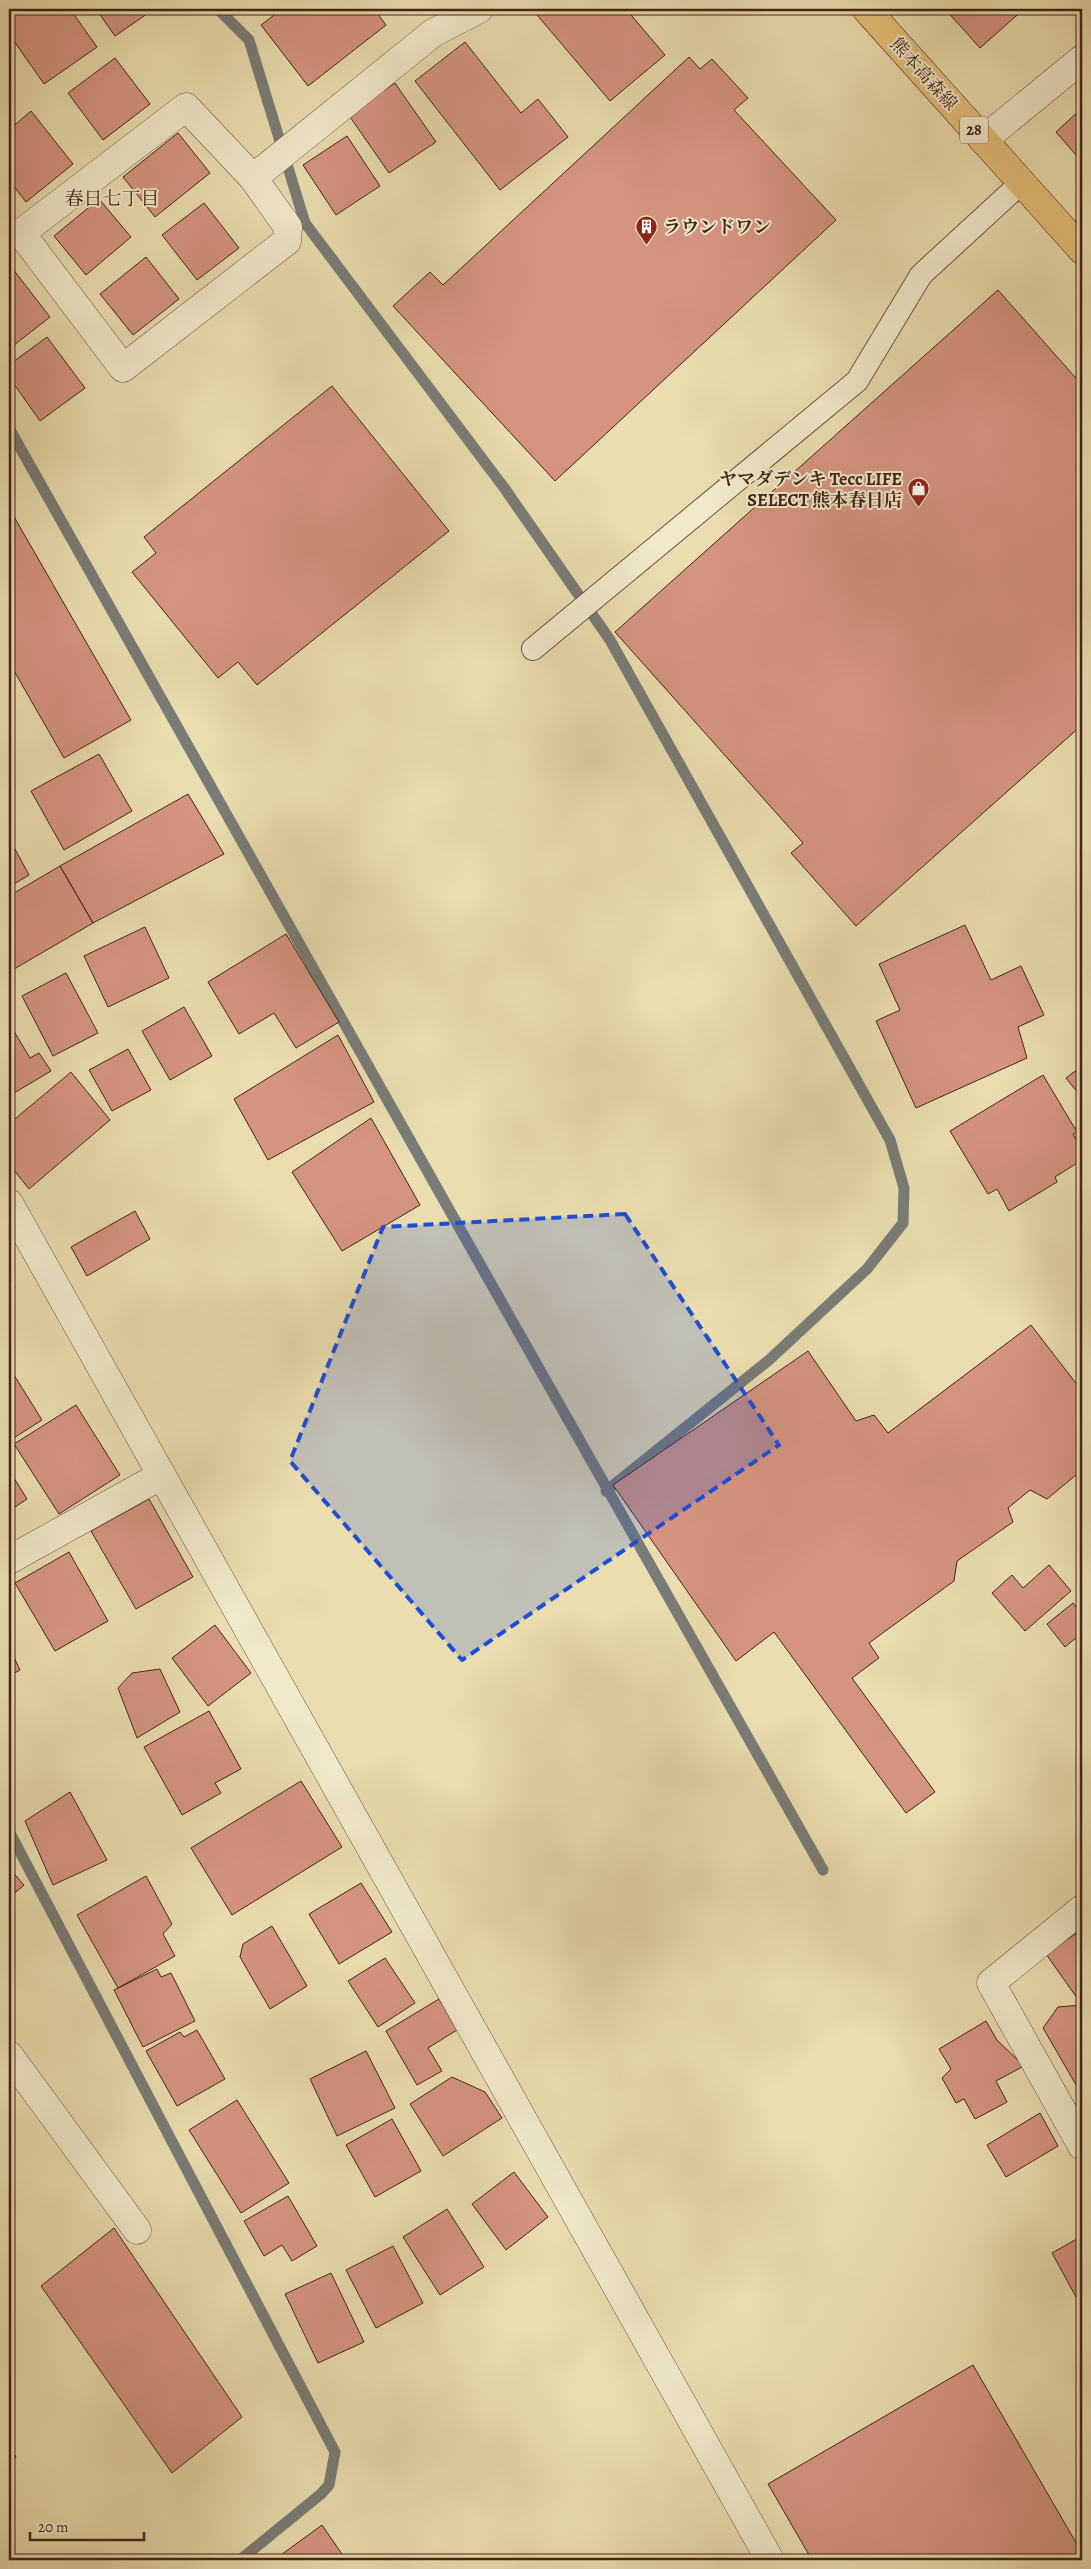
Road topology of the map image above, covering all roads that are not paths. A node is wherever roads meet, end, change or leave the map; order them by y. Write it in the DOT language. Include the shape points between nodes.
graph roads {
  1 [pos="479,9"];
  2 [pos="866,9"];
  3 [pos="1082,59"];
  4 [pos="983,140"];
  5 [pos="253,178"];
  6 [pos="1021,183"];
  7 [pos="1082,250"];
  8 [pos="533,648"];
  9 [pos="9,1203"];
  10 [pos="162,1476"];
  11 [pos="9,1560"];
  12 [pos="1082,1909"];
  13 [pos="9,2056"];
  14 [pos="1082,2146"];
  15 [pos="137,2230"];
  16 [pos="770,2560"];
  1 -- 5 [label="street" via="433,33"];
  2 -- 4 [label="main road, 熊本高森線 / 28"];
  3 -- 4 [label="street"];
  4 -- 6 [label="main road, 熊本高森線 / 28"];
  5 -- 5 [label="street" via="288,227 287,241 123,368 21,234 186,107"];
  6 -- 7 [label="main road, 熊本高森線 / 28"];
  6 -- 8 [label="lane" via="921,275 857,381"];
  9 -- 10 [label="street"];
  10 -- 11 [label="street"];
  10 -- 16 [label="street"];
  12 -- 14 [label="street" via="991,1983"];
  13 -- 15 [label="street"];
}
